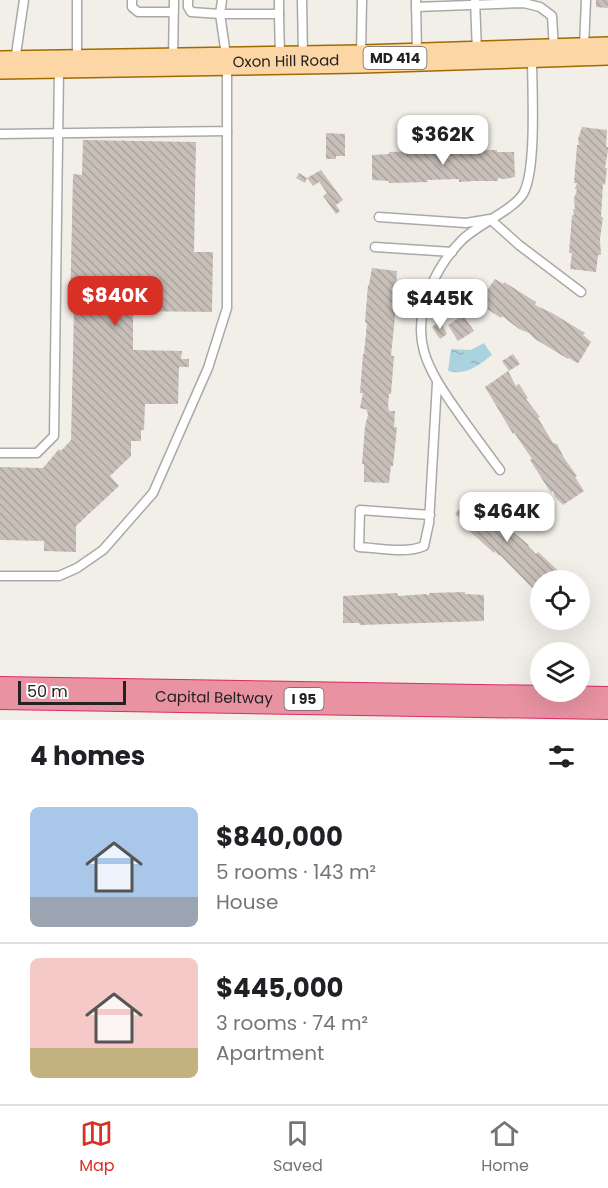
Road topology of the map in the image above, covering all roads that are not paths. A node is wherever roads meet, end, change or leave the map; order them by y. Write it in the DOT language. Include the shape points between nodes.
graph roads {
  1 [pos="24,0"];
  2 [pos="77,0"];
  3 [pos="132,0"];
  4 [pos="174,0"];
  5 [pos="188,0"];
  6 [pos="222,0"];
  7 [pos="279,0"];
  8 [pos="302,0"];
  9 [pos="362,0"];
  10 [pos="586,0"];
  11 [pos="475,2"];
  12 [pos="535,3"];
  13 [pos="416,4"];
  14 [pos="174,12"];
  15 [pos="220,14"];
  16 [pos="279,14"];
  17 [pos="596,52"];
  18 [pos="543,54"];
  19 [pos="477,56"];
  20 [pos="417,57"];
  21 [pos="361,59"];
  22 [pos="292,60"];
  23 [pos="226,62"];
  24 [pos="173,63"];
  25 [pos="68,64"];
  26 [pos="7,65"];
  27 [pos="227,131"];
  28 [pos="0,134"];
  29 [pos="58,134"];
  30 [pos="379,217"];
  31 [pos="490,219"];
  32 [pos="375,247"];
  33 [pos="452,252"];
  34 [pos="581,292"];
  35 [pos="437,383"];
  36 [pos="0,453"];
  37 [pos="500,470"];
  38 [pos="430,515"];
  39 [pos="0,576"];
  40 [pos="0,693"];
  41 [pos="608,703"];
  1 -- 26 [label="lane"];
  2 -- 25 [label="lane"];
  3 -- 14 [label="lane" via="132,8 138,12"];
  4 -- 14 [label="lane"];
  5 -- 15 [label="lane" via="191,12"];
  6 -- 15 [label="lane"];
  7 -- 16 [label="lane"];
  8 -- 22 [label="lane"];
  9 -- 21 [label="lane"];
  10 -- 17 [label="lane"];
  11 -- 12 [label="lane"];
  11 -- 13 [label="lane"];
  11 -- 19 [label="lane"];
  12 -- 18 [label="lane" via="552,16"];
  13 -- 20 [label="lane"];
  14 -- 24 [label="lane"];
  15 -- 16 [label="lane"];
  15 -- 23 [label="lane"];
  16 -- 22 [label="lane"];
  17 -- 18 [label="main road, Oxon Hill Road / MD 414"];
  18 -- 19 [label="main road, Oxon Hill Road / MD 414"];
  18 -- 31 [label="lane" via="528,179 522,195"];
  19 -- 20 [label="main road, Oxon Hill Road / MD 414"];
  20 -- 21 [label="main road, Oxon Hill Road / MD 414"];
  21 -- 22 [label="main road, Oxon Hill Road / MD 414"];
  22 -- 23 [label="main road, Oxon Hill Road / MD 414"];
  23 -- 24 [label="main road, Oxon Hill Road / MD 414"];
  23 -- 27 [label="lane"];
  24 -- 25 [label="main road, Oxon Hill Road / MD 414"];
  25 -- 26 [label="main road, Oxon Hill Road / MD 414"];
  25 -- 29 [label="lane"];
  27 -- 29 [label="lane"];
  27 -- 39 [label="lane" via="227,308 208,368 153,493 103,550 77,568 59,576"];
  28 -- 29 [label="lane"];
  29 -- 36 [label="lane" via="54,436 37,453"];
  30 -- 31 [label="lane" via="466,223"];
  31 -- 33 [label="lane" via="460,241"];
  31 -- 34 [label="lane"];
  32 -- 33 [label="lane"];
  33 -- 35 [label="lane" via="435,276 422,310 420,339"];
  35 -- 37 [label="lane"];
  35 -- 38 [label="lane"];
  38 -- 38 [label="lane" via="427,540 418,549 359,547 360,510"];
  40 -- 41 [label="highway, Capital Beltway / I 95"];
}
